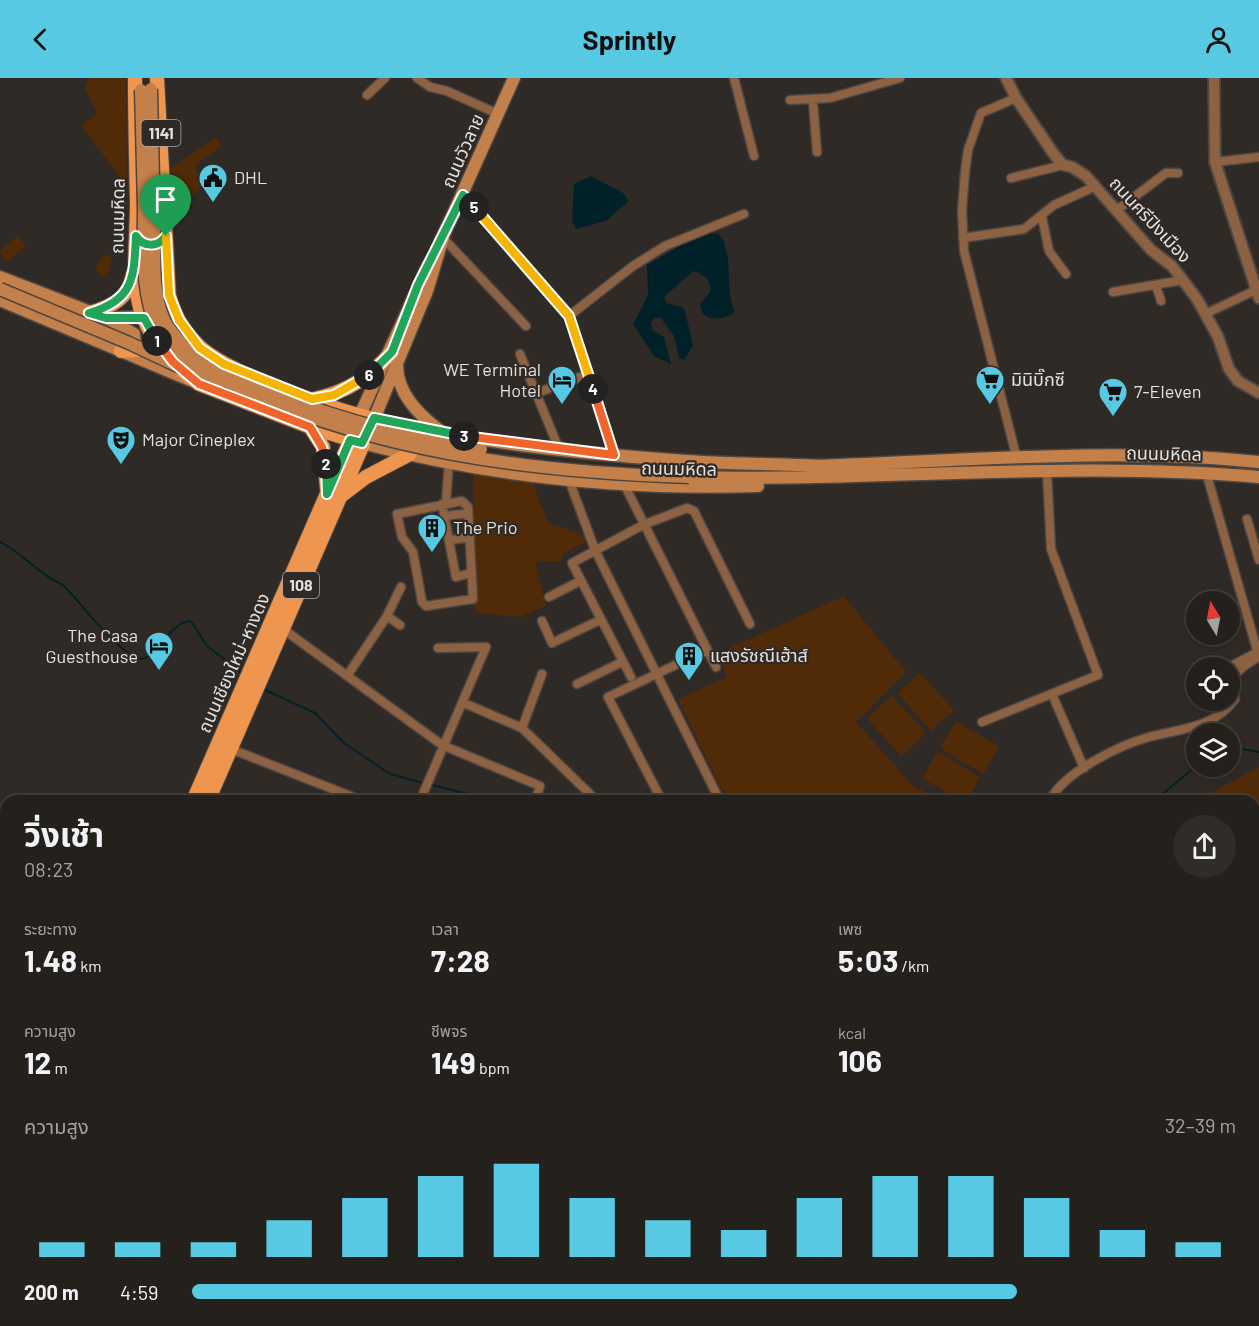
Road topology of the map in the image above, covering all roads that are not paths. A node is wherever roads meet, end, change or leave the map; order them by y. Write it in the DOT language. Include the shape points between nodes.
graph roads {
  1 [pos="385,78"];
  2 [pos="417,78"];
  3 [pos="514,78"];
  4 [pos="734,78"];
  5 [pos="900,78"];
  6 [pos="1214,78"];
  7 [pos="1010,79"];
  8 [pos="146,82"];
  9 [pos="367,95"];
  10 [pos="1016,98"];
  11 [pos="790,100"];
  12 [pos="813,101"];
  13 [pos="498,114"];
  14 [pos="817,152"];
  15 [pos="754,156"];
  16 [pos="1259,157"];
  17 [pos="1215,162"];
  18 [pos="1063,165"];
  19 [pos="1178,173"];
  20 [pos="1011,178"];
  21 [pos="1096,186"];
  22 [pos="463,195"];
  23 [pos="1117,210"];
  24 [pos="744,214"];
  25 [pos="1041,217"];
  26 [pos="136,236"];
  27 [pos="166,236"];
  28 [pos="443,238"];
  29 [pos="963,238"];
  30 [pos="135,260"];
  31 [pos="1066,274"];
  32 [pos="0,277"];
  33 [pos="1183,280"];
  34 [pos="1156,285"];
  35 [pos="0,290"];
  36 [pos="1113,291"];
  37 [pos="1258,294"];
  38 [pos="0,300"];
  39 [pos="1161,302"];
  40 [pos="89,313"];
  41 [pos="1205,314"];
  42 [pos="569,316"];
  43 [pos="106,318"];
  44 [pos="144,318"];
  45 [pos="177,318"];
  46 [pos="526,326"];
  47 [pos="159,345"];
  48 [pos="125,351"];
  49 [pos="520,354"];
  50 [pos="395,356"];
  51 [pos="588,374"];
  52 [pos="199,384"];
  53 [pos="537,393"];
  54 [pos="1259,393"];
  55 [pos="312,399"];
  56 [pos="270,403"];
  57 [pos="367,417"];
  58 [pos="310,427"];
  59 [pos="443,433"];
  60 [pos="356,441"];
  61 [pos="494,441"];
  62 [pos="559,449"];
  63 [pos="410,454"];
  64 [pos="614,455"];
  65 [pos="1017,459"];
  66 [pos="449,461"];
  67 [pos="1259,462"];
  68 [pos="822,466"];
  69 [pos="489,469"];
  70 [pos="1047,472"];
  71 [pos="1206,472"];
  72 [pos="689,473"];
  73 [pos="1259,477"];
  74 [pos="816,478"];
  75 [pos="569,480"];
  76 [pos="625,486"];
  77 [pos="333,496"];
  78 [pos="444,503"];
  79 [pos="462,514"];
  80 [pos="445,516"];
  81 [pos="1247,519"];
  82 [pos="643,525"];
  83 [pos="470,537"];
  84 [pos="451,540"];
  85 [pos="1257,548"];
  86 [pos="594,550"];
  87 [pos="1259,560"];
  88 [pos="471,573"];
  89 [pos="580,580"];
  90 [pos="401,587"];
  91 [pos="549,597"];
  92 [pos="387,616"];
  93 [pos="600,620"];
  94 [pos="542,621"];
  95 [pos="750,624"];
  96 [pos="400,625"];
  97 [pos="283,629"];
  98 [pos="438,648"];
  99 [pos="707,650"];
  100 [pos="1258,656"];
  101 [pos="622,662"];
  102 [pos="1240,662"];
  103 [pos="716,667"];
  104 [pos="257,671"];
  105 [pos="542,674"];
  106 [pos="657,674"];
  107 [pos="347,676"];
  108 [pos="631,677"];
  109 [pos="577,684"];
  110 [pos="250,688"];
  111 [pos="1052,694"];
  112 [pos="464,703"];
  113 [pos="982,722"];
  114 [pos="522,728"];
  115 [pos="442,745"];
  116 [pos="231,749"];
  117 [pos="1084,768"];
  118 [pos="196,795"];
  119 [pos="211,795"];
  120 [pos="348,795"];
  121 [pos="422,795"];
  122 [pos="537,795"];
  123 [pos="591,795"];
  124 [pos="659,795"];
  125 [pos="717,795"];
  126 [pos="1054,795"];
  1 -- 9 [label="street"];
  2 -- 13 [label="street"];
  3 -- 13 [label="main road, ถนนวัวลาย"];
  4 -- 15 [label="street"];
  5 -- 12 [label="street"];
  6 -- 17 [label="street"];
  7 -- 10 [label="street, ถนนศรีปิงเมือง"];
  8 -- 26 [label="main road, ถนนมหิดล / 1141"];
  8 -- 27 [label="main road, ถนนมหิดล / 1141"];
  8 -- 56 [label="main road, ถนนมหิดล / 1141, bridge" via="145,273 155,323 165,341 183,359"];
  8 -- 72 [label="main road, ถนนมหิดล / 1141, bridge" via="155,285 165,321 192,352 294,400 412,437 475,449"];
  10 -- 18 [label="street, ถนนศรีปิงเมือง"];
  10 -- 29 [label="street" via="981,113 968,150"];
  11 -- 12 [label="street"];
  12 -- 14 [label="street"];
  13 -- 22 [label="main road, ถนนวัวลาย"];
  16 -- 17 [label="street"];
  17 -- 37 [label="street"];
  18 -- 20 [label="street"];
  18 -- 21 [label="street, ถนนศรีปิงเมือง" via="1072,167"];
  19 -- 23 [label="street" via="1166,173"];
  21 -- 23 [label="street, ถนนศรีปิงเมือง"];
  21 -- 25 [label="street" via="1054,205"];
  22 -- 28 [label="main road, ถนนวัวลาย / 108"];
  22 -- 42 [label="street"];
  23 -- 33 [label="street, ถนนศรีปิงเมือง"];
  24 -- 42 [label="street" via="664,246"];
  25 -- 29 [label="street" via="1024,229"];
  25 -- 31 [label="street" via="1049,251"];
  26 -- 27 [label="main road" via="153,245"];
  26 -- 30 [label="main road, ถนนมหิดล / 1141"];
  27 -- 45 [label="main road, ถนนมหิดล / 1141" via="169,295"];
  28 -- 46 [label="street"];
  28 -- 50 [label="main road, ถนนวัวลาย / 108" via="418,285"];
  29 -- 65 [label="street"];
  30 -- 40 [label="main road" via="132,280 123,297"];
  30 -- 44 [label="main road, ถนนมหิดล / 1141"];
  32 -- 40 [label="main road"];
  33 -- 34 [label="street"];
  33 -- 41 [label="street, ถนนศรีปิงเมือง"];
  34 -- 36 [label="street"];
  34 -- 39 [label="street"];
  35 -- 56 [label="main road, 1141, bridge" via="129,343 208,381"];
  37 -- 41 [label="street"];
  38 -- 48 [label="main road, 1141"];
  40 -- 43 [label="main road"];
  41 -- 54 [label="street, ถนนศรีปิงเมือง" via="1229,369 1238,381"];
  42 -- 51 [label="street"];
  43 -- 44 [label="main road"];
  43 -- 48 [label="main road" via="134,334 135,345"];
  44 -- 45 [label="main road"];
  44 -- 47 [label="main road, ถนนมหิดล / 1141"];
  45 -- 47 [label="main road" via="174,332"];
  45 -- 55 [label="main road, ถนนมหิดล / 1141" via="200,348 224,364"];
  47 -- 48 [label="main road"];
  47 -- 52 [label="main road, ถนนมหิดล / 1141"];
  48 -- 52 [label="main road, 1141"];
  49 -- 53 [label="street"];
  50 -- 55 [label="main road" via="364,380 334,395"];
  50 -- 57 [label="main road, ถนนวัวลาย / 108"];
  50 -- 59 [label="main road" via="397,374 408,398 424,419"];
  51 -- 53 [label="street"];
  51 -- 64 [label="street"];
  52 -- 58 [label="main road, ถนนมหิดล / 1141"];
  53 -- 62 [label="street"];
  55 -- 57 [label="main road, ถนนมหิดล / 1141"];
  56 -- 72 [label="main road, ถนนมหิดล / 1141, bridge" via="405,444 471,456 595,472"];
  57 -- 59 [label="main road, ถนนมหิดล / 1141"];
  57 -- 60 [label="main road, 108"];
  58 -- 60 [label="main road, ถนนมหิดล / 1141"];
  58 -- 77 [label="main road" via="326,458"];
  59 -- 61 [label="main road, ถนนมหิดล / 1141"];
  60 -- 63 [label="main road, ถนนมหิดล / 1141"];
  60 -- 77 [label="main road, ถนนเชียงใหม่-หางดง / 108"];
  61 -- 62 [label="main road, ถนนมหิดล / 1141"];
  61 -- 69 [label="main road" via="483,446 479,454 481,463"];
  62 -- 64 [label="main road, ถนนมหิดล / 1141"];
  63 -- 66 [label="main road, ถนนมหิดล / 1141"];
  63 -- 77 [label="main road"];
  64 -- 68 [label="main road, ถนนมหิดล / 1141"];
  65 -- 67 [label="main road, ถนนมหิดล / 1141" via="1184,456"];
  65 -- 68 [label="main road, ถนนมหิดล / 1141"];
  66 -- 69 [label="main road, ถนนมหิดล / 1141"];
  66 -- 78 [label="street"];
  68 -- 72 [label="main road, ถนนมหิดล / 1141"];
  69 -- 75 [label="main road, ถนนมหิดล / 1141"];
  70 -- 71 [label="main road, ถนนมหิดล / 1141"];
  70 -- 74 [label="main road, ถนนมหิดล / 1141"];
  70 -- 111 [label="street" via="1051,549 1098,675"];
  71 -- 73 [label="main road, ถนนมหิดล / 1141"];
  71 -- 100 [label="street"];
  72 -- 74 [label="main road, ถนนมหิดล / 1141"];
  74 -- 76 [label="main road, ถนนมหิดล / 1141" via="764,486"];
  75 -- 76 [label="main road, ถนนมหิดล / 1141"];
  75 -- 86 [label="street"];
  76 -- 82 [label="street"];
  77 -- 97 [label="main road, ถนนเชียงใหม่-หางดง / 108"];
  77 -- 104 [label="main road, ถนนเชียงใหม่-หางดง / 108"];
  78 -- 80 [label="street"];
  78 -- 83 [label="street" via="466,503"];
  78 -- 88 [label="street" via="397,514 402,537 413,552 423,605 473,598"];
  79 -- 80 [label="street"];
  80 -- 84 [label="street"];
  81 -- 85 [label="street"];
  82 -- 86 [label="street"];
  82 -- 95 [label="street" via="687,508 694,511"];
  82 -- 99 [label="street"];
  83 -- 84 [label="street"];
  83 -- 88 [label="street"];
  84 -- 88 [label="street" via="456,577"];
  85 -- 87 [label="street"];
  86 -- 89 [label="street" via="572,562"];
  86 -- 106 [label="street"];
  89 -- 91 [label="street"];
  89 -- 93 [label="street"];
  90 -- 92 [label="street"];
  92 -- 96 [label="street"];
  92 -- 107 [label="street"];
  93 -- 94 [label="street" via="552,643"];
  93 -- 101 [label="street"];
  97 -- 104 [label="main road, ถนนเชียงใหม่-หางดง / 108"];
  97 -- 107 [label="street"];
  98 -- 112 [label="street" via="486,647"];
  99 -- 103 [label="street"];
  99 -- 106 [label="street"];
  100 -- 102 [label="street"];
  100 -- 117 [label="street" via="1235,672 1235,699 1227,710 1193,728 1139,740"];
  101 -- 108 [label="street"];
  101 -- 109 [label="street"];
  104 -- 110 [label="main road, ถนนเชียงใหม่-หางดง / 108"];
  105 -- 114 [label="street"];
  106 -- 124 [label="street" via="608,697"];
  106 -- 125 [label="street"];
  107 -- 115 [label="street"];
  110 -- 116 [label="main road, ถนนเชียงใหม่-หางดง / 108"];
  110 -- 118 [label="main road, ถนนเชียงใหม่-หางดง / 108"];
  111 -- 113 [label="street"];
  111 -- 117 [label="street"];
  112 -- 114 [label="street"];
  112 -- 115 [label="street"];
  114 -- 123 [label="street"];
  115 -- 121 [label="street"];
  115 -- 122 [label="street" via="540,786"];
  116 -- 119 [label="main road, ถนนเชียงใหม่-หางดง / 108"];
  116 -- 120 [label="street"];
  117 -- 126 [label="street"];
}
